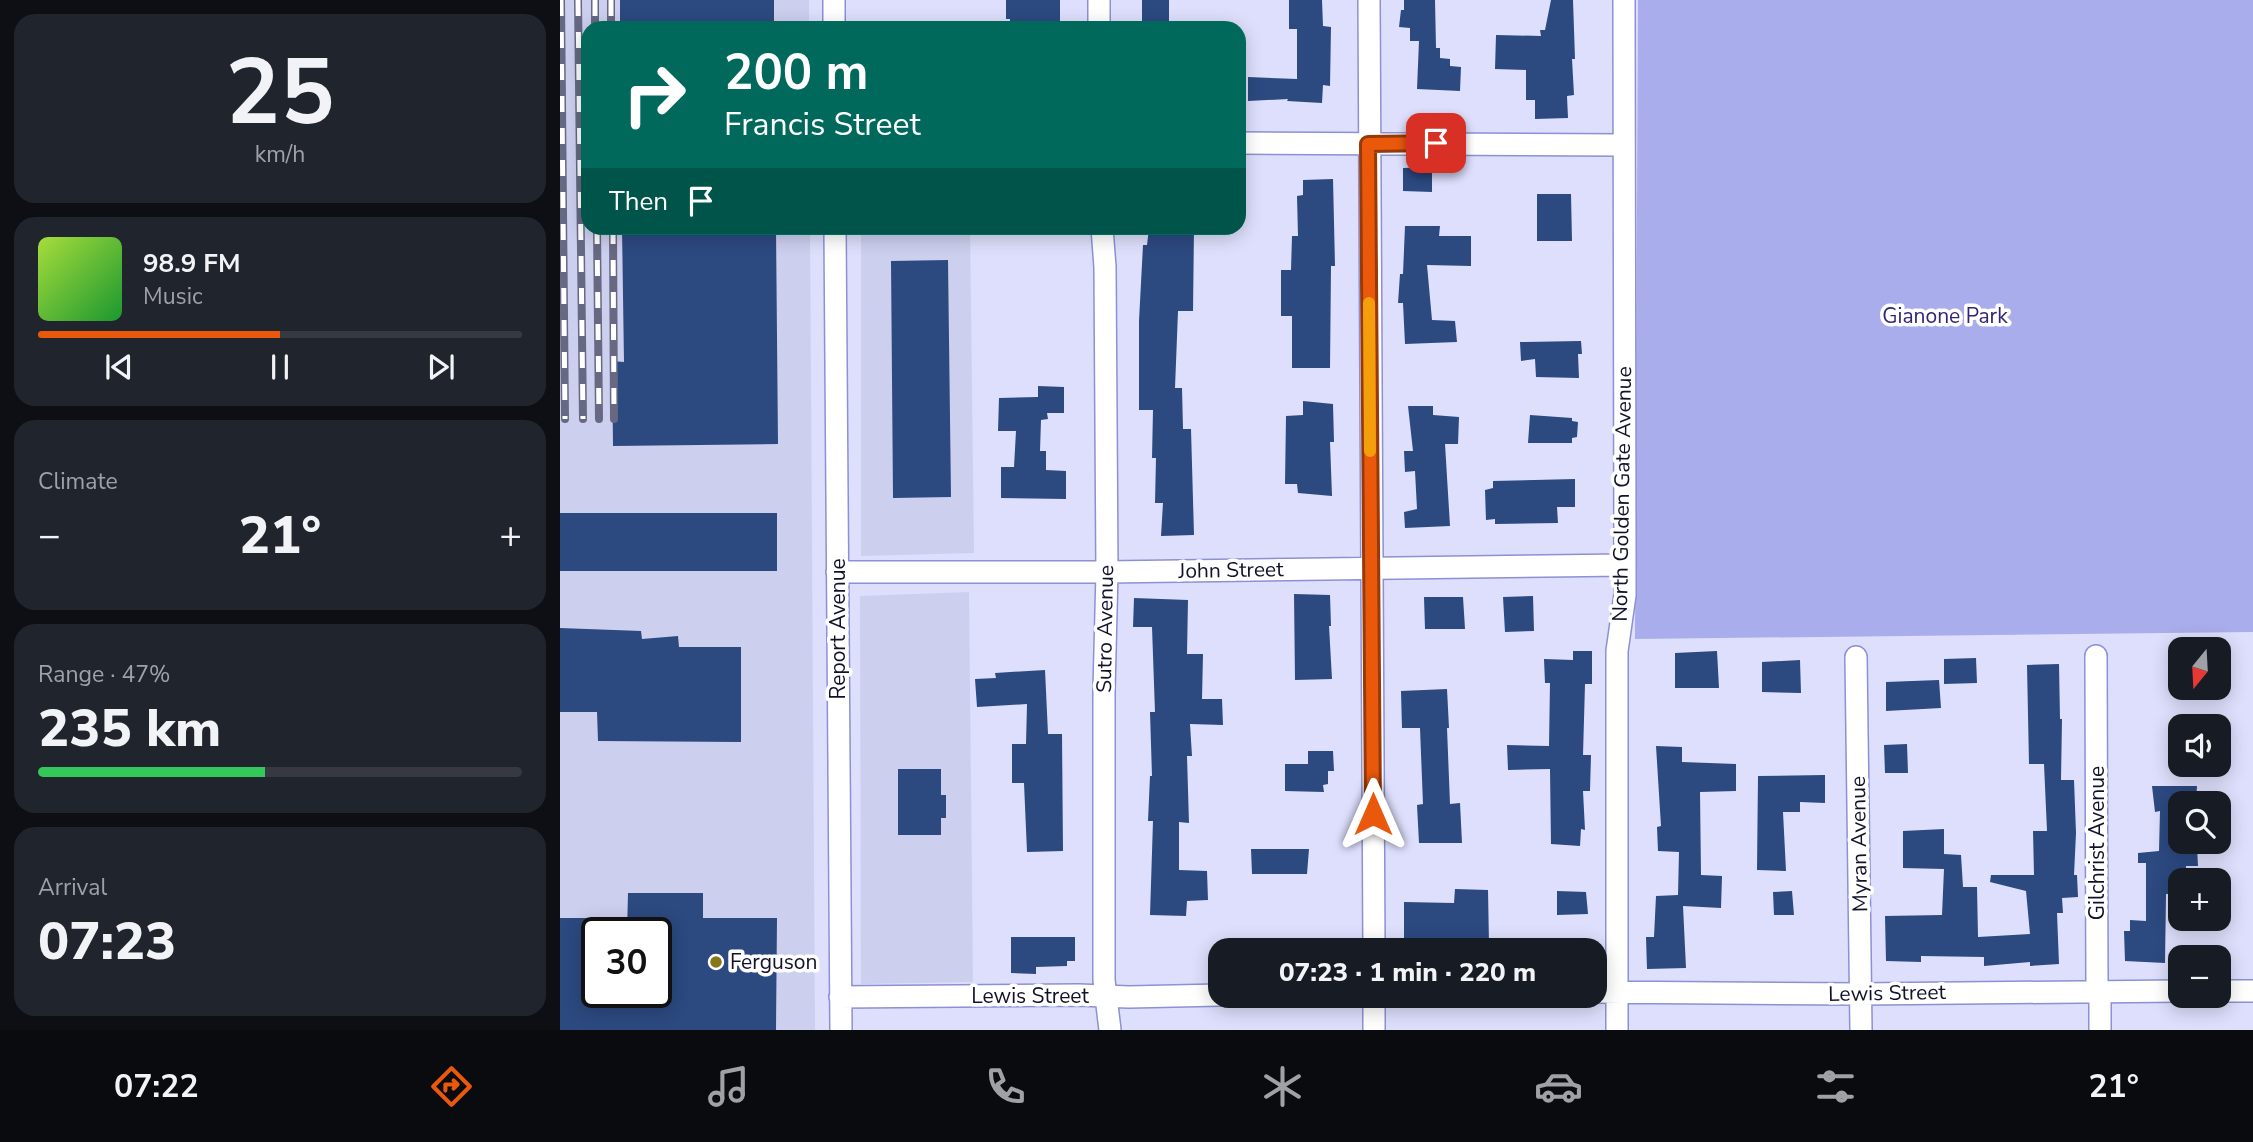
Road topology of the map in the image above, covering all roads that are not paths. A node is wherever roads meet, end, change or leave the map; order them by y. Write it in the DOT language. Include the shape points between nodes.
graph roads {
  1 [pos="834,0"];
  2 [pos="1099,0"];
  3 [pos="1369,0"];
  4 [pos="1624,0"];
  5 [pos="834,21"];
  6 [pos="1099,21"];
  7 [pos="1246,143"];
  8 [pos="1368,144"];
  9 [pos="1624,145"];
  10 [pos="835,235"];
  11 [pos="1102,235"];
  12 [pos="1625,565"];
  13 [pos="1371,568"];
  14 [pos="837,572"];
  15 [pos="1107,572"];
  16 [pos="2096,656"];
  17 [pos="1856,657"];
  18 [pos="1374,938"];
  19 [pos="2231,991"];
  20 [pos="2253,991"];
  21 [pos="1607,992"];
  22 [pos="1617,992"];
  23 [pos="2097,992"];
  24 [pos="2168,992"];
  25 [pos="1861,994"];
  26 [pos="1208,995"];
  27 [pos="1107,996"];
  28 [pos="840,997"];
  29 [pos="1374,1008"];
  30 [pos="841,1030"];
  31 [pos="1110,1030"];
  32 [pos="1374,1030"];
  33 [pos="1617,1030"];
  34 [pos="1861,1030"];
  35 [pos="2101,1030"];
  1 -- 5 [label="street"];
  2 -- 6 [label="street"];
  3 -- 8 [label="street"];
  4 -- 9 [label="street, North Golden Gate Avenue"];
  7 -- 8 [label="street"];
  8 -- 9 [label="street"];
  8 -- 13 [label="street"];
  9 -- 12 [label="street, North Golden Gate Avenue"];
  10 -- 14 [label="street, Report Avenue"];
  11 -- 15 [label="street, Sutro Avenue"];
  12 -- 13 [label="street, John Street"];
  12 -- 22 [label="street, North Golden Gate Avenue" via="1617,650"];
  13 -- 15 [label="street, John Street"];
  13 -- 18 [label="street"];
  14 -- 15 [label="street, John Street"];
  14 -- 28 [label="street, Report Avenue"];
  15 -- 27 [label="street, Sutro Avenue"];
  16 -- 23 [label="street, Gilchrist Avenue"];
  17 -- 25 [label="street, Myran Avenue"];
  19 -- 20 [label="street"];
  21 -- 22 [label="street, Lewis Street"];
  22 -- 25 [label="street, Lewis Street"];
  22 -- 33 [label="street, North Golden Gate Avenue"];
  23 -- 24 [label="street, Lewis Street"];
  23 -- 25 [label="street, Lewis Street"];
  23 -- 35 [label="street, Gilchrist Avenue"];
  25 -- 34 [label="street, Myran Avenue"];
  26 -- 27 [label="street, Lewis Street"];
  27 -- 28 [label="street, Lewis Street"];
  27 -- 31 [label="street, Sutro Avenue"];
  28 -- 30 [label="street, Report Avenue"];
  29 -- 32 [label="street"];
}
